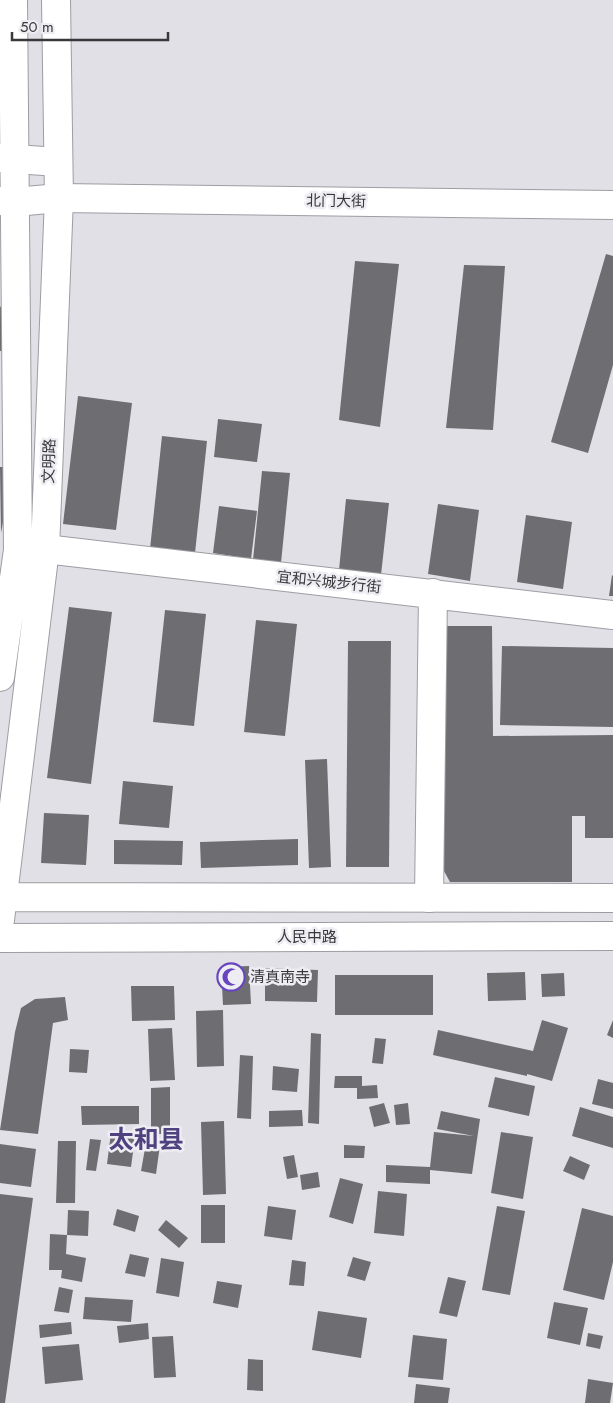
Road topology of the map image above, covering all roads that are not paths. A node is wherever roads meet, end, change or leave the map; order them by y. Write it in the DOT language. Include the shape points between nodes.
graph roads {
  1 [pos="13,0"];
  2 [pos="56,0"];
  3 [pos="8,158"];
  4 [pos="58,162"];
  5 [pos="59,198"];
  6 [pos="8,201"];
  7 [pos="613,205"];
  8 [pos="45,550"];
  9 [pos="433,594"];
  10 [pos="613,615"];
  11 [pos="0,677"];
  12 [pos="430,898"];
  13 [pos="613,898"];
  14 [pos="1,905"];
  15 [pos="613,936"];
  16 [pos="0,938"];
  1 -- 3 [label="main road, 文明路"];
  2 -- 4 [label="main road, 文明路"];
  3 -- 4 [label="main road"];
  3 -- 6 [label="main road, 文明路"];
  4 -- 5 [label="main road, 文明路"];
  5 -- 6 [label="main road, 北门大街"];
  5 -- 7 [label="main road, 北门大街"];
  5 -- 8 [label="main road, 文明路"];
  6 -- 11 [label="main road, 文明路" via="18,550"];
  8 -- 9 [label="main road, 宜和兴城步行街"];
  8 -- 14 [label="main road, 文明路"];
  9 -- 10 [label="main road, 宜和兴城步行街"];
  9 -- 12 [label="main road"];
  12 -- 13 [label="main road"];
  12 -- 14 [label="main road"];
  15 -- 16 [label="main road, 人民中路"];
}
